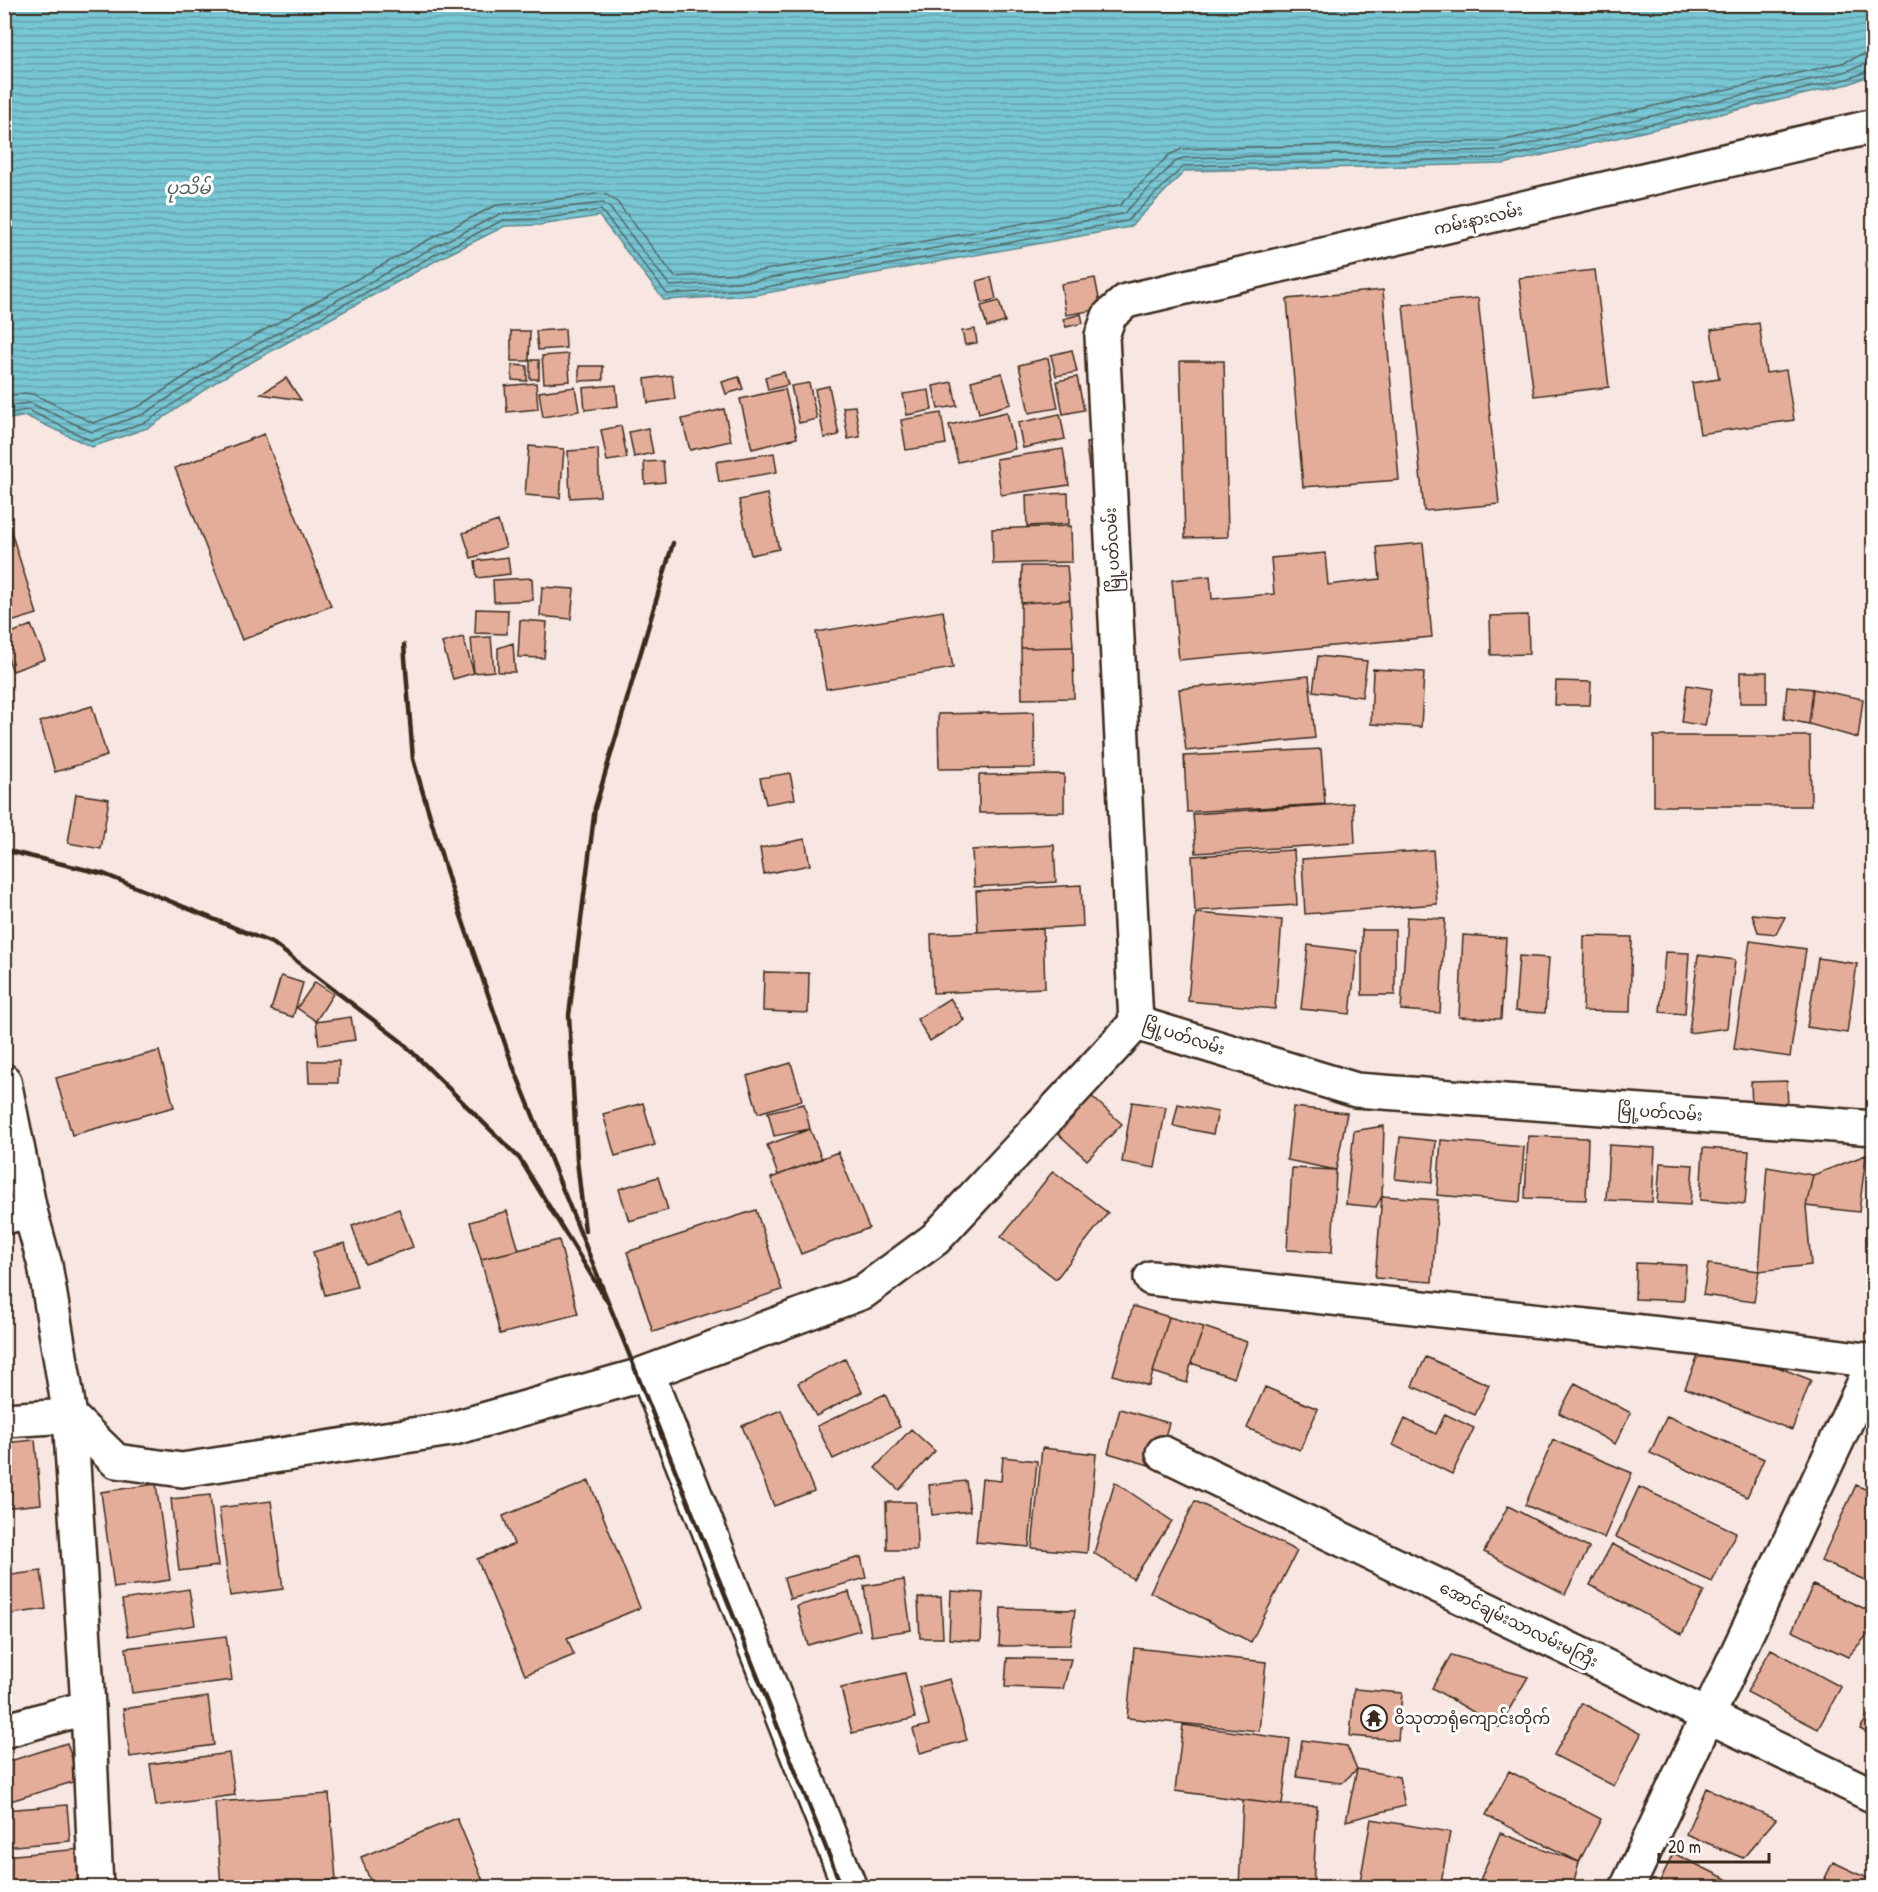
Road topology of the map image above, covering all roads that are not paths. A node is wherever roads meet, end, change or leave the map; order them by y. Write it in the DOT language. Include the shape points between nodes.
graph roads {
  1 [pos="1874,126"];
  2 [pos="1102,336"];
  3 [pos="1136,1023"];
  4 [pos="4,1081"];
  5 [pos="1874,1128"];
  6 [pos="17,1214"];
  7 [pos="1151,1278"];
  8 [pos="1874,1362"];
  9 [pos="647,1373"];
  10 [pos="70,1416"];
  11 [pos="4,1420"];
  12 [pos="1163,1453"];
  13 [pos="88,1707"];
  14 [pos="1707,1714"];
  15 [pos="4,1731"];
  16 [pos="1874,1796"];
  17 [pos="96,1887"];
  18 [pos="850,1887"];
  19 [pos="1627,1887"];
  1 -- 2 [label="street, ကမ်းနားလမ်း" via="1126,301 1109,316"];
  2 -- 3 [label="street, မြို့ပတ်လမ်း"];
  3 -- 5 [label="street, မြို့ပတ်လမ်း" via="1356,1090"];
  3 -- 9 [label="street" via="935,1239 863,1292"];
  4 -- 6 [label="street"];
  6 -- 10 [label="street" via="45,1265"];
  7 -- 8 [label="street" via="1693,1337"];
  8 -- 14 [label="street"];
  9 -- 10 [label="street" via="451,1429 182,1470 116,1461"];
  9 -- 18 [label="street"];
  10 -- 11 [label="street"];
  10 -- 13 [label="street"];
  12 -- 14 [label="street, အောင်ချမ်းသာလမ်းမကြီး"];
  13 -- 15 [label="street"];
  13 -- 17 [label="street"];
  14 -- 16 [label="street, အောင်ချမ်းသာလမ်းမကြီး"];
  14 -- 19 [label="street"];
}
